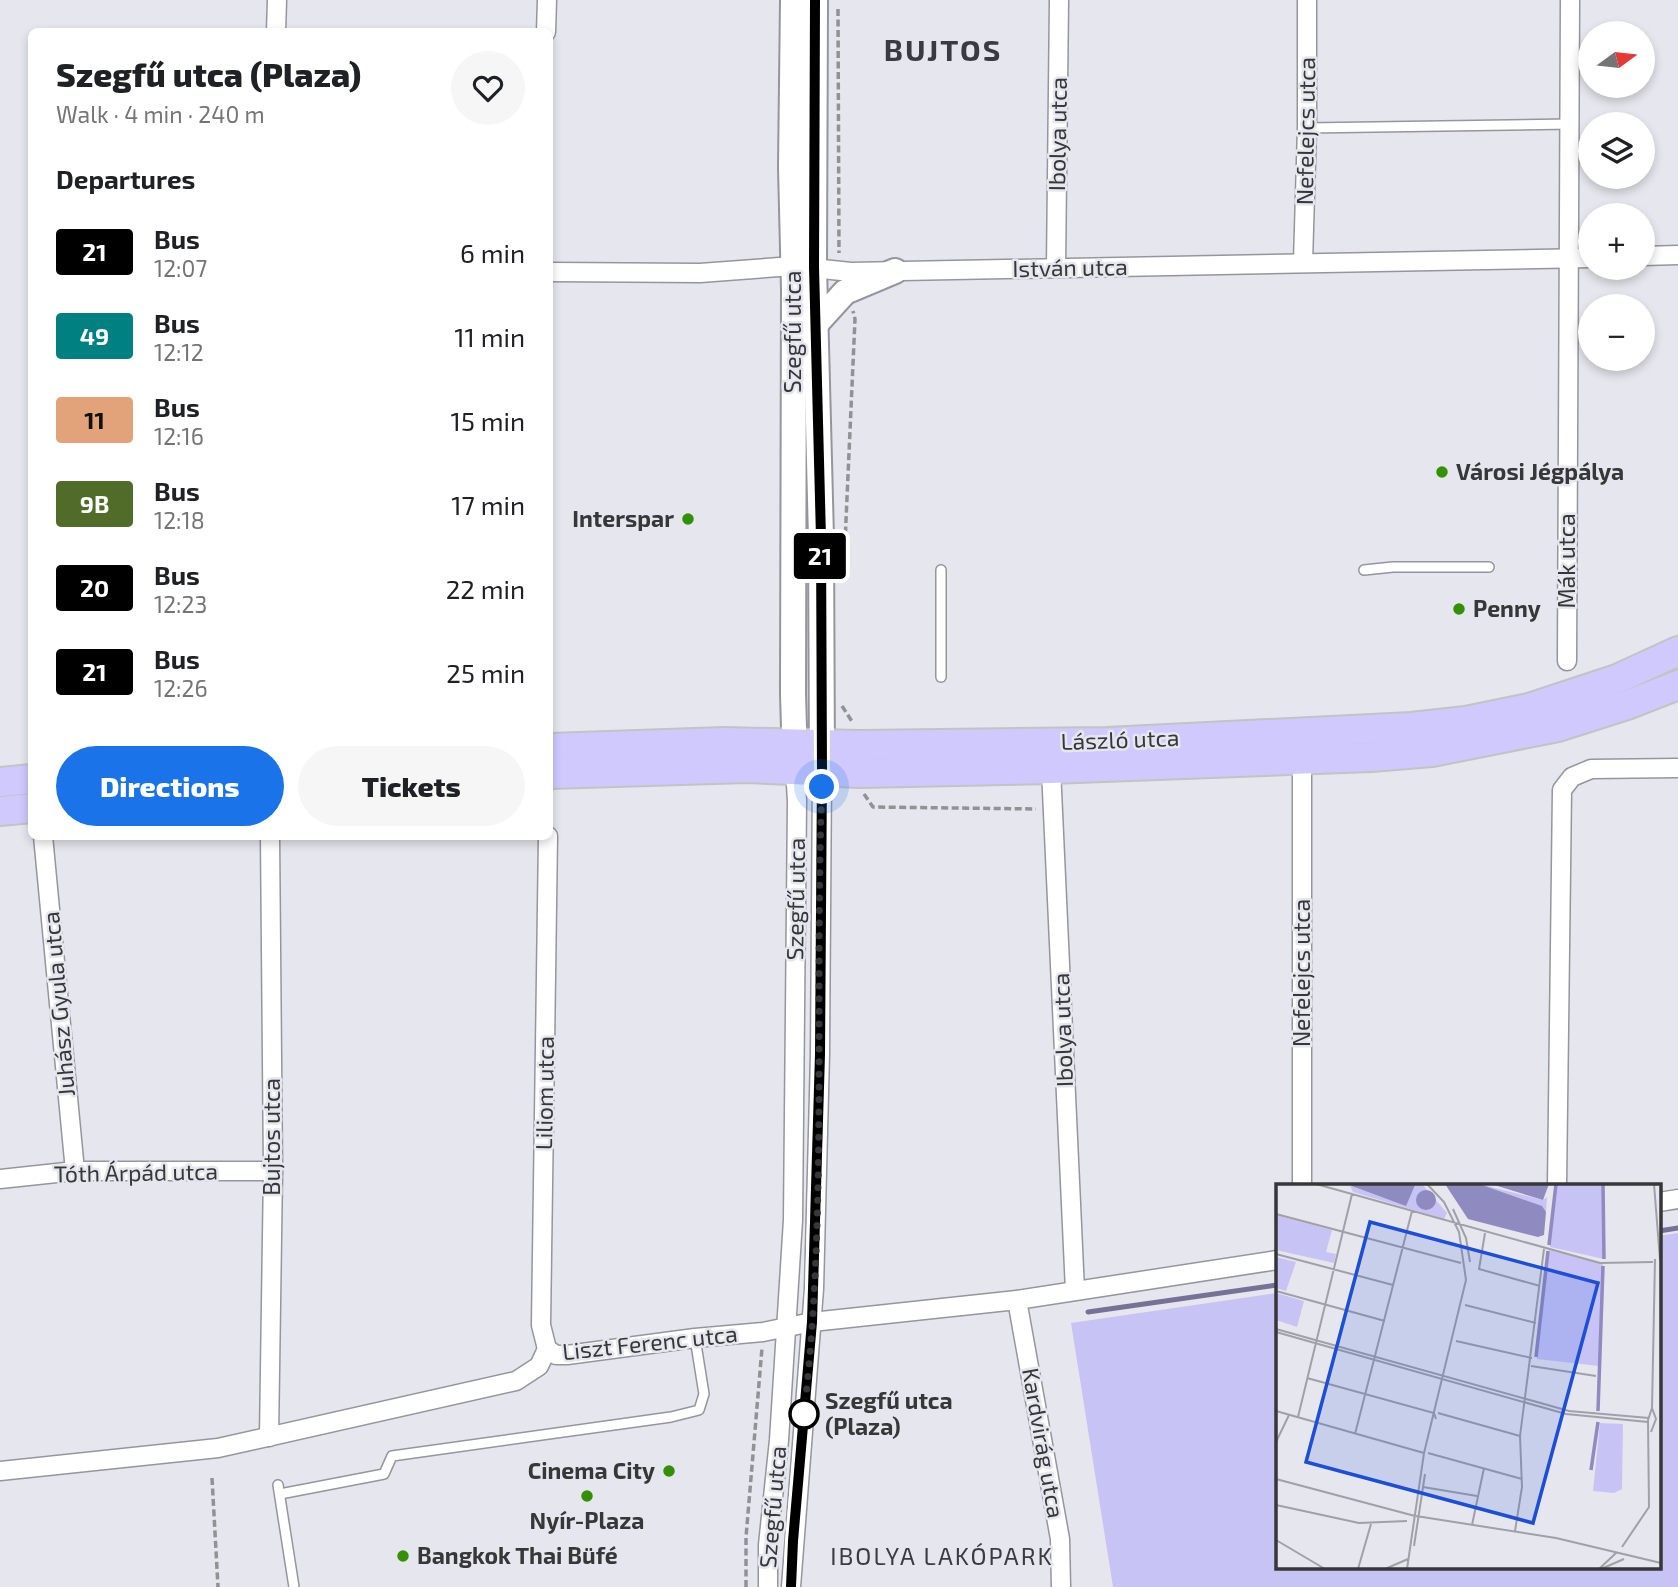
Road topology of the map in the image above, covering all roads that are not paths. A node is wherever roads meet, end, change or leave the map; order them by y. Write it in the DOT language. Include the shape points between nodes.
graph roads {
  1 [pos="277,0"];
  2 [pos="547,0"];
  3 [pos="793,0"];
  4 [pos="815,0"];
  5 [pos="1059,0"];
  6 [pos="1307,0"];
  7 [pos="1570,0"];
  8 [pos="276,28"];
  9 [pos="546,28"];
  10 [pos="1571,124"];
  11 [pos="1307,128"];
  12 [pos="1678,255"];
  13 [pos="1655,256"];
  14 [pos="1568,259"];
  15 [pos="1578,259"];
  16 [pos="1303,262"];
  17 [pos="804,267"];
  18 [pos="1056,268"];
  19 [pos="895,271"];
  20 [pos="553,272"];
  21 [pos="842,281"];
  22 [pos="816,325"];
  23 [pos="1489,567"];
  24 [pos="941,570"];
  25 [pos="1364,570"];
  26 [pos="1678,651"];
  27 [pos="1567,661"];
  28 [pos="941,677"];
  29 [pos="1678,685"];
  30 [pos="553,748"];
  31 [pos="808,758"];
  32 [pos="1302,761"];
  33 [pos="1678,768"];
  34 [pos="1051,769"];
  35 [pos="553,774"];
  36 [pos="28,779"];
  37 [pos="0,782"];
  38 [pos="28,808"];
  39 [pos="0,811"];
  40 [pos="43,840"];
  41 [pos="270,840"];
  42 [pos="548,840"];
  43 [pos="75,1171"];
  44 [pos="273,1171"];
  45 [pos="0,1179"];
  46 [pos="1302,1184"];
  47 [pos="1558,1184"];
  48 [pos="1678,1199"];
  49 [pos="1660,1202"];
  50 [pos="1276,1260"];
  51 [pos="1074,1291"];
  52 [pos="1017,1300"];
  53 [pos="812,1322"];
  54 [pos="787,1327"];
  55 [pos="695,1338"];
  56 [pos="547,1349"];
  57 [pos="269,1437"];
  58 [pos="0,1471"];
  59 [pos="294,1587"];
  60 [pos="768,1587"];
  61 [pos="791,1587"];
  62 [pos="1061,1587"];
  1 -- 8 [label="street"];
  2 -- 9 [label="street"];
  3 -- 17 [label="street, Szegfű utca" via="791,167"];
  4 -- 17 [label="street, Szegfű utca"];
  5 -- 18 [label="street, Ibolya utca"];
  6 -- 11 [label="street, Nefelejcs utca"];
  7 -- 10 [label="street, Mák utca"];
  10 -- 11 [label="lane"];
  10 -- 14 [label="street, Mák utca"];
  11 -- 16 [label="street, Nefelejcs utca"];
  12 -- 13 [label="street"];
  14 -- 15 [label="street, István utca"];
  14 -- 16 [label="street, István utca"];
  14 -- 27 [label="street, Mák utca"];
  16 -- 18 [label="street, István utca"];
  17 -- 20 [label="street" via="700,273"];
  17 -- 21 [label="street"];
  17 -- 22 [label="street, Szegfű utca"];
  17 -- 31 [label="street, Szegfű utca"];
  18 -- 19 [label="street, István utca"];
  19 -- 21 [label="street"];
  21 -- 22 [label="street"];
  22 -- 31 [label="street, Szegfű utca" via="821,538"];
  23 -- 25 [label="lane"];
  24 -- 28 [label="lane"];
  26 -- 31 [label="main road, László utca" via="1618,679 1529,708 1466,722"];
  29 -- 32 [label="main road, László utca" via="1558,727 1485,743 1432,752"];
  30 -- 31 [label="main road, László utca" via="724,742"];
  31 -- 34 [label="main road, László utca"];
  31 -- 35 [label="main road, László utca" via="747,768"];
  31 -- 53 [label="street, Szegfű utca" via="820,1054"];
  31 -- 54 [label="street, Szegfű utca" via="797,801 793,1220"];
  32 -- 34 [label="main road, László utca"];
  32 -- 46 [label="street, Nefelejcs utca"];
  33 -- 47 [label="street" via="1591,769 1572,777 1562,790"];
  34 -- 51 [label="street, Ibolya utca"];
  36 -- 37 [label="main road"];
  38 -- 39 [label="main road"];
  40 -- 43 [label="street, Juhász Gyula utca"];
  41 -- 44 [label="street, Bujtos utca"];
  42 -- 56 [label="street, Liliom utca" via="541,1325"];
  43 -- 44 [label="street, Tóth Árpád utca"];
  43 -- 45 [label="street, Tóth Árpád utca"];
  44 -- 57 [label="street, Bujtos utca"];
  48 -- 49 [label="street"];
  50 -- 51 [label="street, Liszt Ferenc utca"];
  51 -- 52 [label="street, Liszt Ferenc utca"];
  52 -- 53 [label="street, Liszt Ferenc utca"];
  52 -- 62 [label="street, Kardvirág utca" via="1060,1539"];
  53 -- 54 [label="street, Liszt Ferenc utca"];
  53 -- 61 [label="street, Szegfű utca"];
  54 -- 55 [label="street, Liszt Ferenc utca"];
  54 -- 60 [label="street, Szegfű utca"];
  55 -- 56 [label="street, Liszt Ferenc utca" via="567,1355"];
  55 -- 59 [label="lane" via="705,1394 699,1410 391,1456 384,1474 279,1489"];
  56 -- 57 [label="street, Liszt Ferenc utca" via="539,1366 516,1381"];
  57 -- 58 [label="street, Liszt Ferenc utca" via="202,1451"];
}
